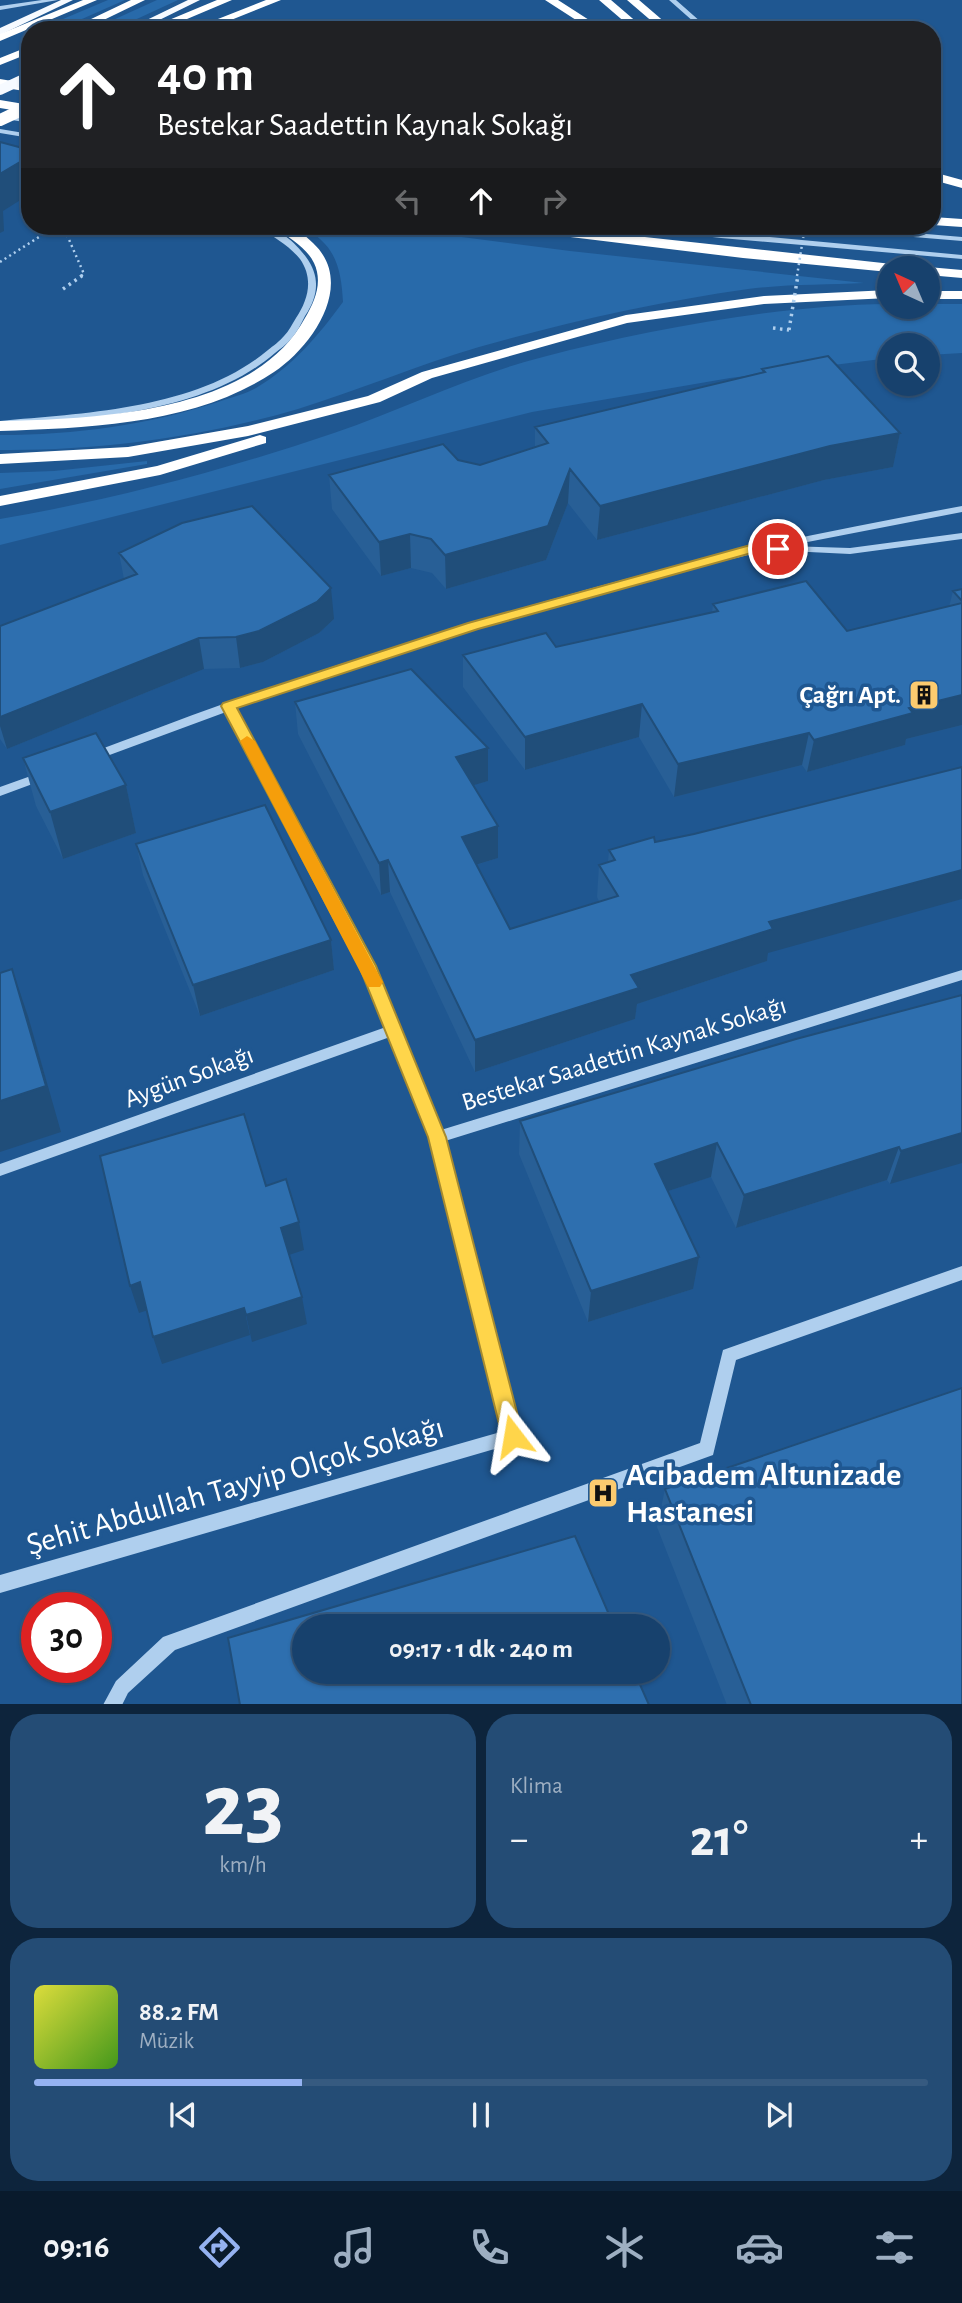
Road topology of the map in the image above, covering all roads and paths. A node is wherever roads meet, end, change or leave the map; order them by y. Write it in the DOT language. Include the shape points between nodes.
graph roads {
  1 [pos="55,0"];
  2 [pos="68,0"];
  3 [pos="92,0"];
  4 [pos="140,0"];
  5 [pos="195,0"];
  6 [pos="227,0"];
  7 [pos="276,0"];
  8 [pos="550,0"];
  9 [pos="573,0"];
  10 [pos="604,0"];
  11 [pos="632,0"];
  12 [pos="672,0"];
  13 [pos="0,8"];
  14 [pos="44,10"];
  15 [pos="22,21"];
  16 [pos="41,21"];
  17 [pos="93,21"];
  18 [pos="150,21"];
  19 [pos="173,21"];
  20 [pos="219,21"];
  21 [pos="583,21"];
  22 [pos="592,21"];
  23 [pos="630,21"];
  24 [pos="658,21"];
  25 [pos="696,21"];
  26 [pos="21,22"];
  27 [pos="0,24"];
  28 [pos="21,29"];
  29 [pos="0,32"];
  30 [pos="0,38"];
  31 [pos="21,53"];
  32 [pos="4,60"];
  33 [pos="21,80"];
  34 [pos="0,83"];
  35 [pos="21,86"];
  36 [pos="0,90"];
  37 [pos="0,104"];
  38 [pos="21,106"];
  39 [pos="21,110"];
  40 [pos="0,118"];
  41 [pos="21,120"];
  42 [pos="0,131"];
  43 [pos="21,134"];
  44 [pos="0,145"];
  45 [pos="21,148"];
  46 [pos="941,178"];
  47 [pos="962,184"];
  48 [pos="941,222"];
  49 [pos="962,223"];
  50 [pos="67,235"];
  51 [pos="278,235"];
  52 [pos="296,235"];
  53 [pos="587,235"];
  54 [pos="730,235"];
  55 [pos="804,235"];
  56 [pos="914,235"];
  57 [pos="39,237"];
  58 [pos="962,239"];
  59 [pos="962,257"];
  60 [pos="0,262"];
  61 [pos="877,267"];
  62 [pos="940,272"];
  63 [pos="962,274"];
  64 [pos="63,289"];
  65 [pos="877,295"];
  66 [pos="940,295"];
  67 [pos="962,295"];
  68 [pos="789,330"];
  69 [pos="374,399"];
  70 [pos="0,425"];
  71 [pos="0,459"];
  72 [pos="0,501"];
  73 [pos="962,509"];
  74 [pos="962,536"];
  75 [pos="754,548"];
  76 [pos="228,706"];
  77 [pos="76,763"];
  78 [pos="51,773"];
  79 [pos="0,792"];
  80 [pos="962,975"];
  81 [pos="394,1030"];
  82 [pos="437,1137"];
  83 [pos="0,1170"];
  84 [pos="962,1273"];
  85 [pos="0,1584"];
  86 [pos="112,1704"];
  1 -- 13 [label="street"];
  2 -- 14 [label="main road"];
  3 -- 16 [label="highway"];
  4 -- 17 [label="highway"];
  5 -- 18 [label="main road"];
  6 -- 19 [label="highway"];
  7 -- 20 [label="highway"];
  8 -- 21 [label="highway"];
  9 -- 22 [label="highway"];
  10 -- 23 [label="highway"];
  11 -- 24 [label="highway"];
  12 -- 25 [label="street"];
  14 -- 15 [label="main road"];
  14 -- 27 [label="highway"];
  26 -- 29 [label="main road"];
  28 -- 30 [label="highway"];
  31 -- 32 [label="highway"];
  33 -- 36 [label="main road, bridge"];
  34 -- 35 [label="highway"];
  37 -- 38 [label="highway"];
  39 -- 40 [label="highway, bridge"];
  40 -- 41 [label="street"];
  42 -- 43 [label="street"];
  44 -- 45 [label="highway"];
  46 -- 47 [label="highway"];
  48 -- 49 [label="highway"];
  50 -- 64 [label="path" via="84,274"];
  51 -- 70 [label="street" via="313,273 312,296 301,322 263,359 231,377 167,400 119,412"];
  52 -- 70 [label="highway" via="323,262 327,285 316,318 294,349 253,377 213,397 165,412 114,420"];
  53 -- 61 [label="highway"];
  54 -- 59 [label="street"];
  55 -- 68 [label="path, bridge"];
  56 -- 58 [label="street"];
  57 -- 60 [label="path"];
  62 -- 63 [label="highway"];
  65 -- 69 [label="highway" via="764,300 626,319 427,375"];
  66 -- 67 [label="highway"];
  69 -- 71 [label="highway" via="187,443 71,457"];
  69 -- 72 [label="highway" via="160,470"];
  73 -- 75 [label="street"];
  74 -- 75 [label="street" via="850,551"];
  75 -- 76 [label="street" via="473,626"];
  76 -- 77 [label="street"];
  76 -- 81 [label="street, Bestekar Saadettin Kaynak Sokağı" via="368,966"];
  78 -- 79 [label="street"];
  80 -- 82 [label="street, Bestekar Saadettin Kaynak Sokağı"];
  81 -- 82 [label="street, Bestekar Saadettin Kaynak Sokağı"];
  81 -- 83 [label="street, Aygün Sokağı"];
  82 -- 85 [label="street, Şehit Abdullah Tayyip Olçok Sokağı" via="513,1436"];
  84 -- 86 [label="street" via="729,1354 707,1449 169,1643 122,1687"];
}
